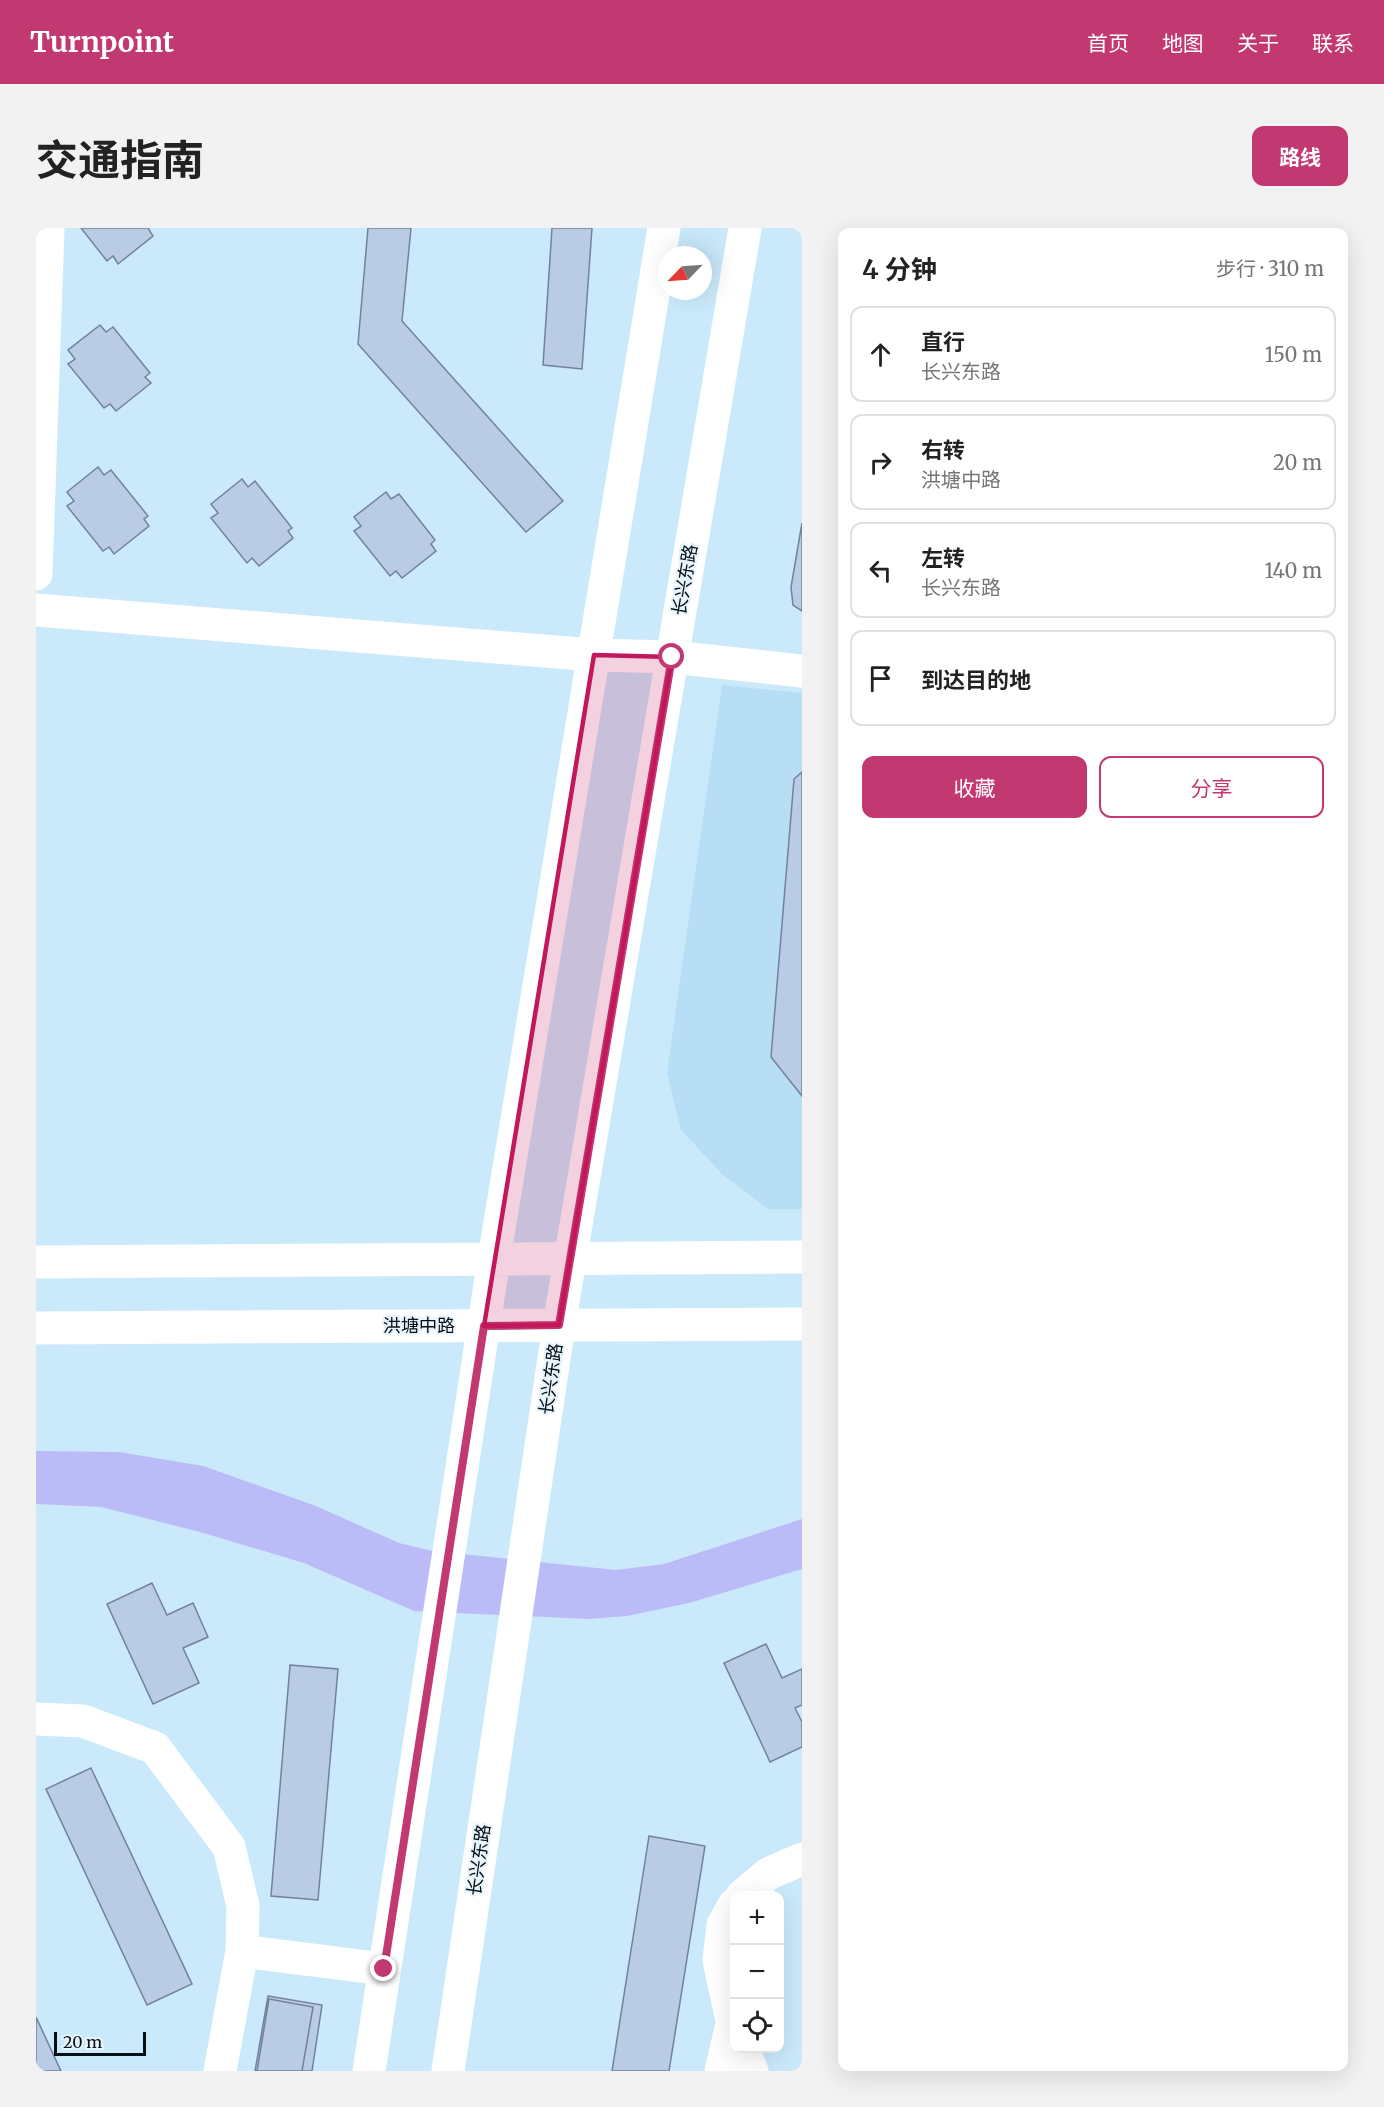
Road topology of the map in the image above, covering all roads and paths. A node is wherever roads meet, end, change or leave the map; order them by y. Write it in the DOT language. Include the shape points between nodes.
graph roads {
  1 [pos="48,228"];
  2 [pos="664,228"];
  3 [pos="745,228"];
  4 [pos="36,574"];
  5 [pos="36,610"];
  6 [pos="594,656"];
  7 [pos="672,657"];
  8 [pos="802,671"];
  9 [pos="802,1257"];
  10 [pos="494,1259"];
  11 [pos="570,1259"];
  12 [pos="36,1262"];
  13 [pos="802,1324"];
  14 [pos="559,1325"];
  15 [pos="484,1326"];
  16 [pos="36,1328"];
  17 [pos="36,1719"];
  18 [pos="802,1859"];
  19 [pos="748,1891"];
  20 [pos="730,1914"];
  21 [pos="242,1952"];
  22 [pos="384,1969"];
  23 [pos="730,2008"];
  24 [pos="730,2049"];
  25 [pos="744,2053"];
  26 [pos="220,2071"];
  27 [pos="369,2071"];
  28 [pos="448,2071"];
  29 [pos="721,2071"];
  30 [pos="752,2071"];
  1 -- 4 [label="main road"];
  2 -- 6 [label="main road"];
  3 -- 7 [label="main road, 长兴东路"];
  5 -- 6 [label="main road"];
  6 -- 7 [label="main road"];
  6 -- 10 [label="main road"];
  7 -- 8 [label="main road"];
  7 -- 11 [label="main road, 长兴东路"];
  9 -- 11 [label="main road"];
  10 -- 11 [label="main road"];
  10 -- 12 [label="main road"];
  10 -- 15 [label="main road"];
  11 -- 14 [label="main road, 长兴东路"];
  13 -- 14 [label="main road, 洪塘中路"];
  14 -- 15 [label="main road, 洪塘中路"];
  14 -- 28 [label="main road, 长兴东路"];
  15 -- 16 [label="main road, 洪塘中路"];
  15 -- 22 [label="main road"];
  17 -- 21 [label="main road" via="83,1721 155,1748 229,1847 243,1906"];
  18 -- 19 [label="main road" via="768,1874"];
  20 -- 23 [label="main road" via="723,1926 719,1960"];
  21 -- 22 [label="main road"];
  21 -- 26 [label="main road"];
  22 -- 27 [label="main road"];
  24 -- 29 [label="main road"];
  25 -- 30 [label="main road"];
}
